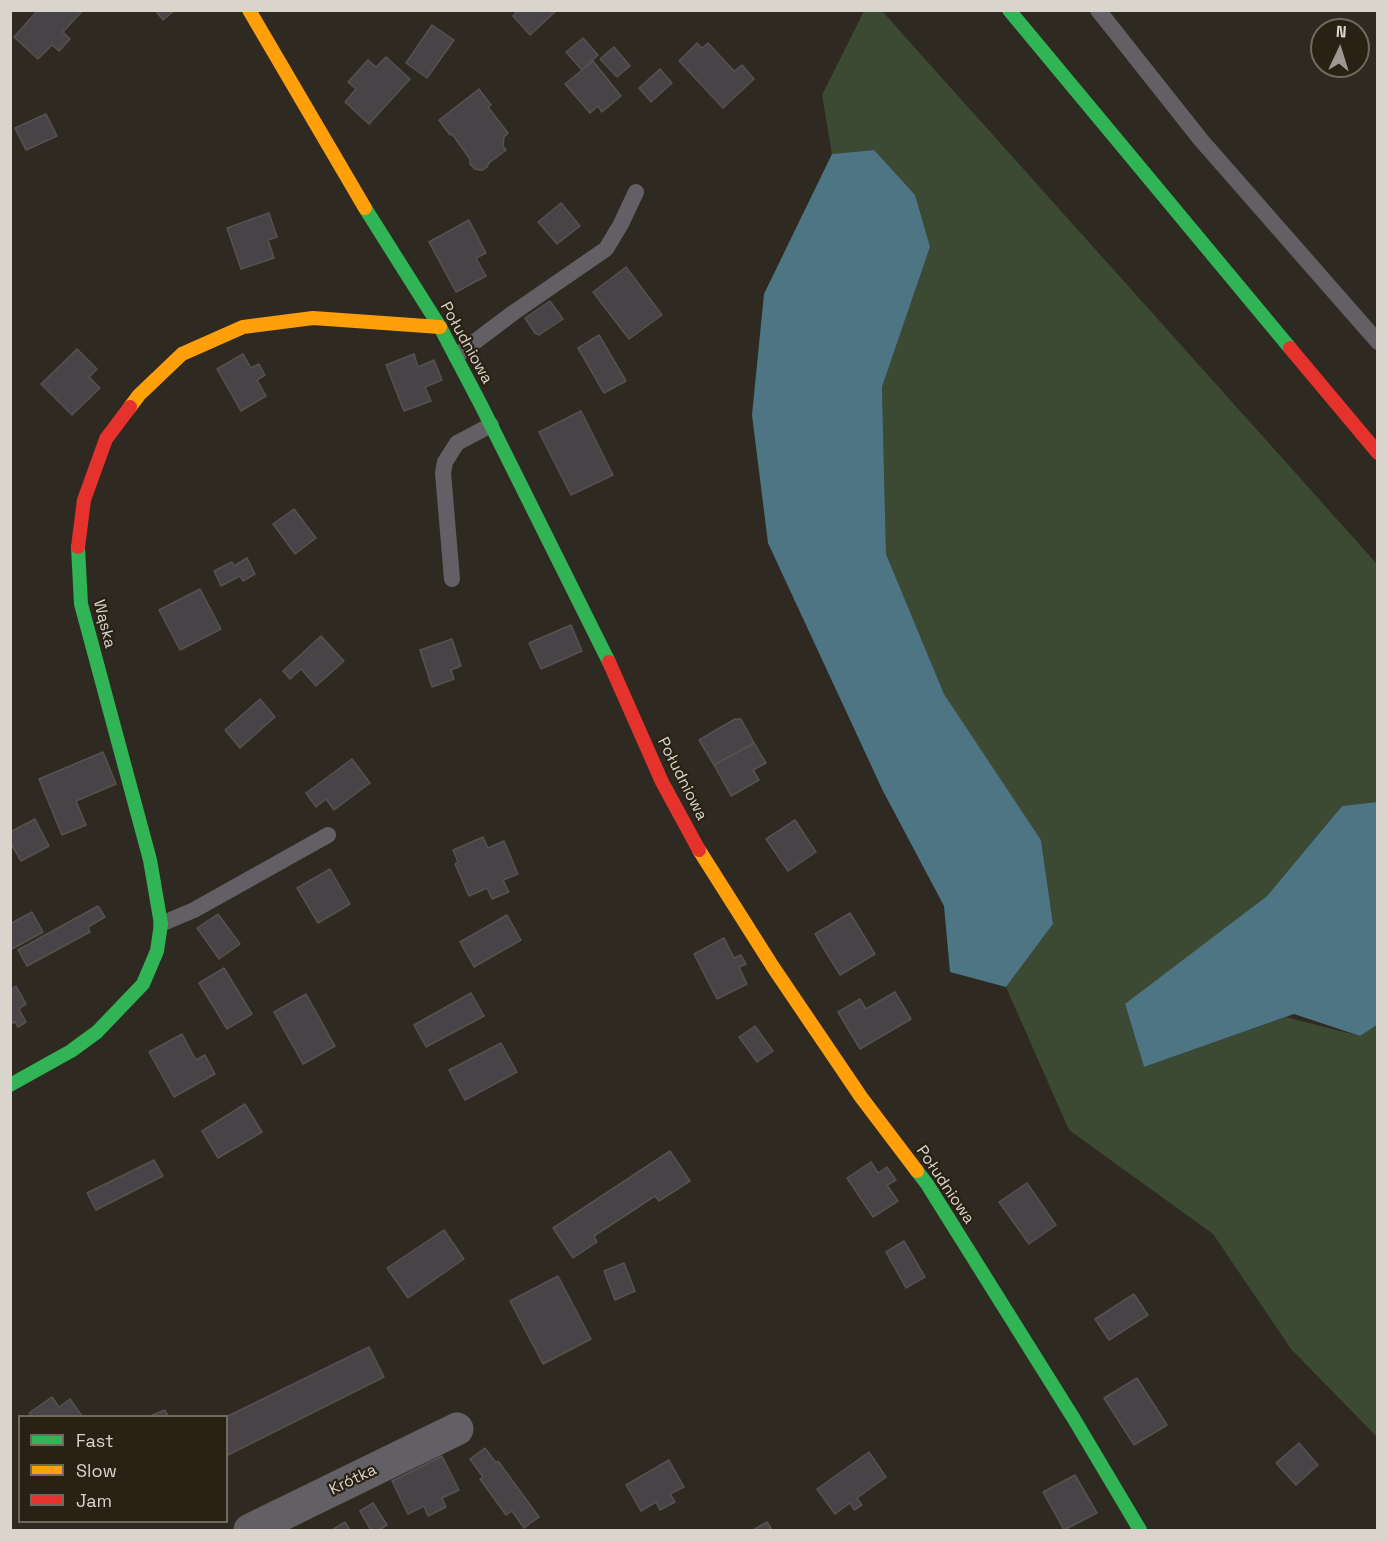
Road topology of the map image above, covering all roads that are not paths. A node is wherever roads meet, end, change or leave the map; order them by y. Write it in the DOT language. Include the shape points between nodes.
graph roads {
  1 [pos="249,10"];
  2 [pos="1009,10"];
  3 [pos="1098,10"];
  4 [pos="636,192"];
  5 [pos="440,327"];
  6 [pos="1377,342"];
  7 [pos="456,356"];
  8 [pos="491,425"];
  9 [pos="1377,453"];
  10 [pos="452,579"];
  11 [pos="328,835"];
  12 [pos="161,924"];
  13 [pos="10,1085"];
  14 [pos="457,1429"];
  15 [pos="250,1530"];
  16 [pos="1140,1530"];
  1 -- 5 [label="street, Południowa"];
  2 -- 9 [label="street"];
  3 -- 6 [label="lane" via="1201,140"];
  4 -- 7 [label="lane" via="606,249"];
  5 -- 7 [label="street, Południowa"];
  5 -- 12 [label="street, Wąska" via="313,318 243,327 182,354 139,396 106,439 84,500 78,550 81,604 150,860"];
  7 -- 8 [label="street, Południowa"];
  8 -- 10 [label="lane" via="457,443 445,462"];
  8 -- 16 [label="street, Południowa" via="606,654 662,782 700,850 772,967 861,1097 927,1184"];
  11 -- 12 [label="lane" via="194,910"];
  12 -- 13 [label="street, Wąska" via="157,951 143,984 97,1032"];
  14 -- 15 [label="street, Krótka"];
}
